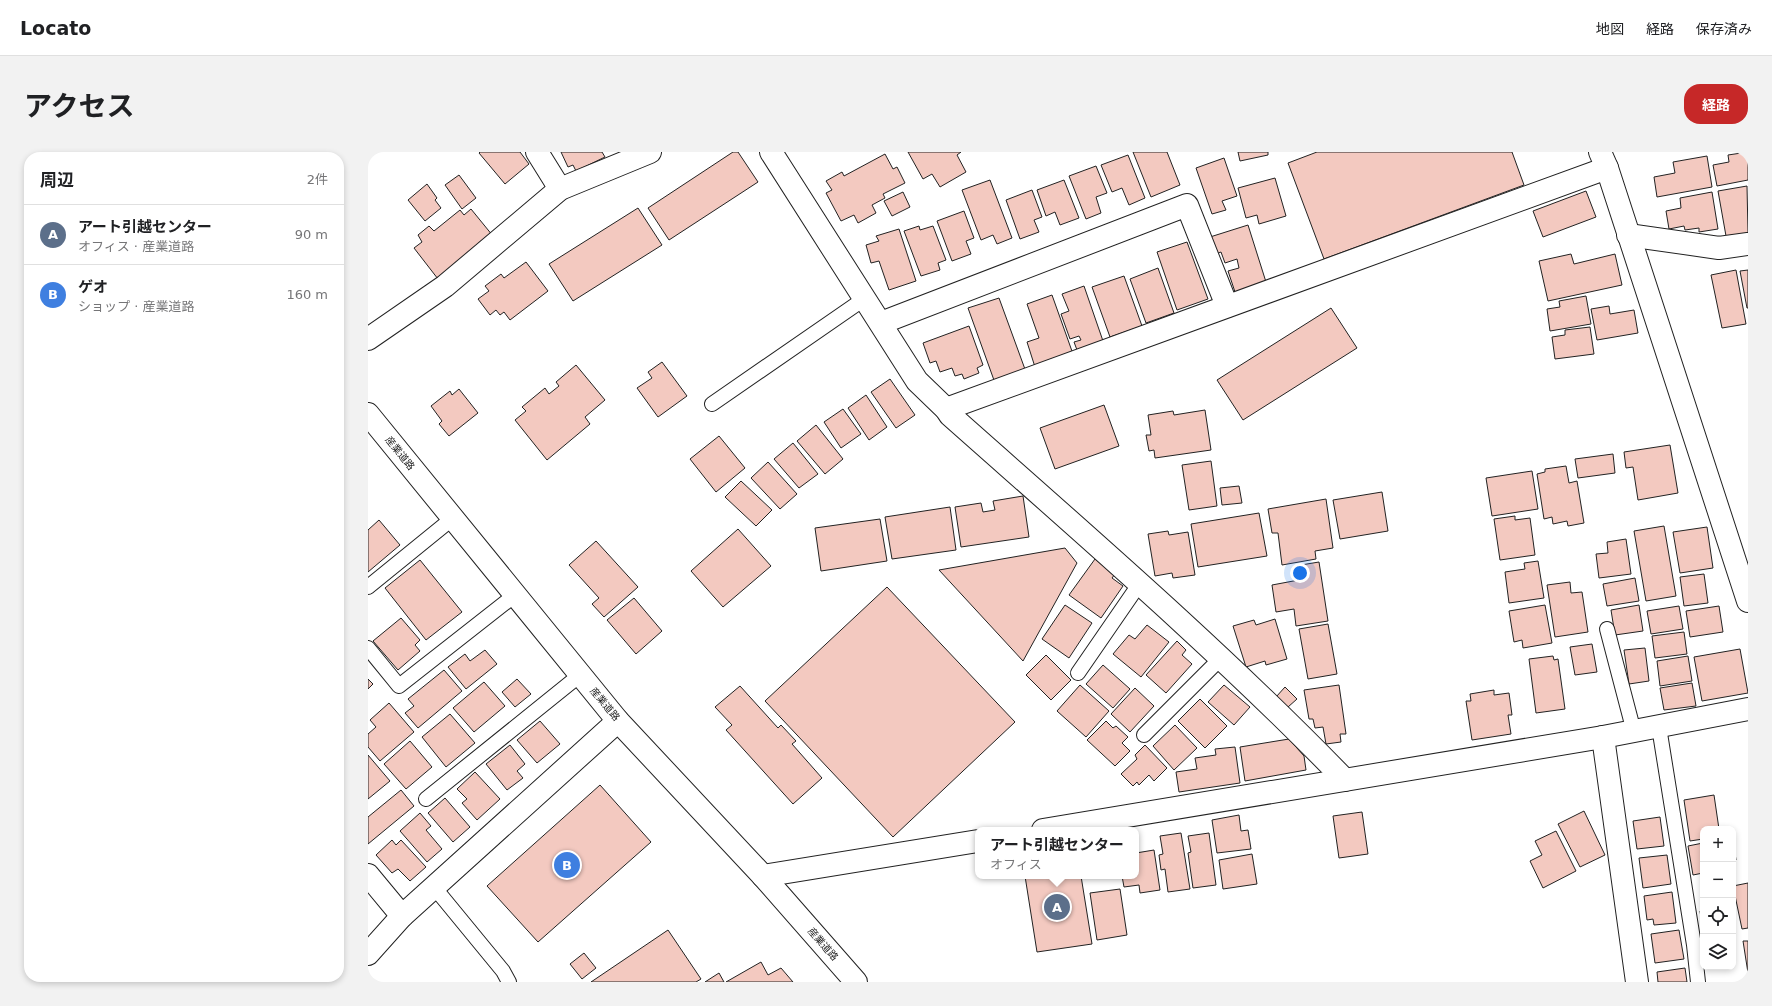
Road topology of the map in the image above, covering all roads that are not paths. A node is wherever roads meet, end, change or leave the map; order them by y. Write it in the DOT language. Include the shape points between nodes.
graph roads {
  1 [pos="537,152"];
  2 [pos="650,152"];
  3 [pos="771,152"];
  4 [pos="1604,160"];
  5 [pos="560,189"];
  6 [pos="1628,235"];
  7 [pos="1748,244"];
  8 [pos="864,299"];
  9 [pos="1227,306"];
  10 [pos="881,323"];
  11 [pos="368,339"];
  12 [pos="712,404"];
  13 [pos="946,409"];
  14 [pos="368,414"];
  15 [pos="453,518"];
  16 [pos="1140,583"];
  17 [pos="368,587"];
  18 [pos="516,595"];
  19 [pos="1748,601"];
  20 [pos="1607,629"];
  21 [pos="368,648"];
  22 [pos="1220,659"];
  23 [pos="1078,673"];
  24 [pos="580,675"];
  25 [pos="1748,709"];
  26 [pos="618,721"];
  27 [pos="1659,727"];
  28 [pos="1634,732"];
  29 [pos="1144,735"];
  30 [pos="1603,737"];
  31 [pos="1345,780"];
  32 [pos="426,799"];
  33 [pos="1061,827"];
  34 [pos="975,841"];
  35 [pos="368,875"];
  36 [pos="763,876"];
  37 [pos="434,887"];
  38 [pos="402,916"];
  39 [pos="368,954"];
  40 [pos="509,982"];
  41 [pos="856,982"];
  42 [pos="1637,982"];
  43 [pos="1698,982"];
  1 -- 5 [label="street"];
  2 -- 5 [label="street"];
  3 -- 8 [label="street"];
  4 -- 6 [label="street"];
  4 -- 9 [label="street"];
  5 -- 11 [label="street" via="445,286"];
  6 -- 7 [label="street" via="1719,248"];
  6 -- 19 [label="street"];
  8 -- 10 [label="street"];
  8 -- 12 [label="lane"];
  9 -- 10 [label="street" via="1187,205"];
  9 -- 13 [label="street"];
  10 -- 13 [label="street" via="917,381"];
  13 -- 16 [label="street"];
  14 -- 15 [label="street, 産業道路"];
  15 -- 17 [label="lane"];
  15 -- 18 [label="street, 産業道路"];
  16 -- 22 [label="street"];
  16 -- 23 [label="lane"];
  18 -- 21 [label="lane" via="399,686"];
  18 -- 24 [label="street, 産業道路"];
  20 -- 28 [label="lane"];
  22 -- 29 [label="lane"];
  22 -- 31 [label="street"];
  24 -- 26 [label="street, 産業道路"];
  24 -- 32 [label="lane"];
  25 -- 27 [label="street"];
  26 -- 36 [label="street, 産業道路"];
  26 -- 37 [label="street"];
  27 -- 28 [label="street"];
  27 -- 43 [label="lane"];
  28 -- 30 [label="street"];
  30 -- 31 [label="street"];
  30 -- 42 [label="street"];
  31 -- 33 [label="street"];
  34 -- 36 [label="street"];
  35 -- 38 [label="street"];
  36 -- 41 [label="street, 産業道路"];
  37 -- 38 [label="street"];
  37 -- 40 [label="lane" via="503,971"];
  38 -- 39 [label="street"];
}
